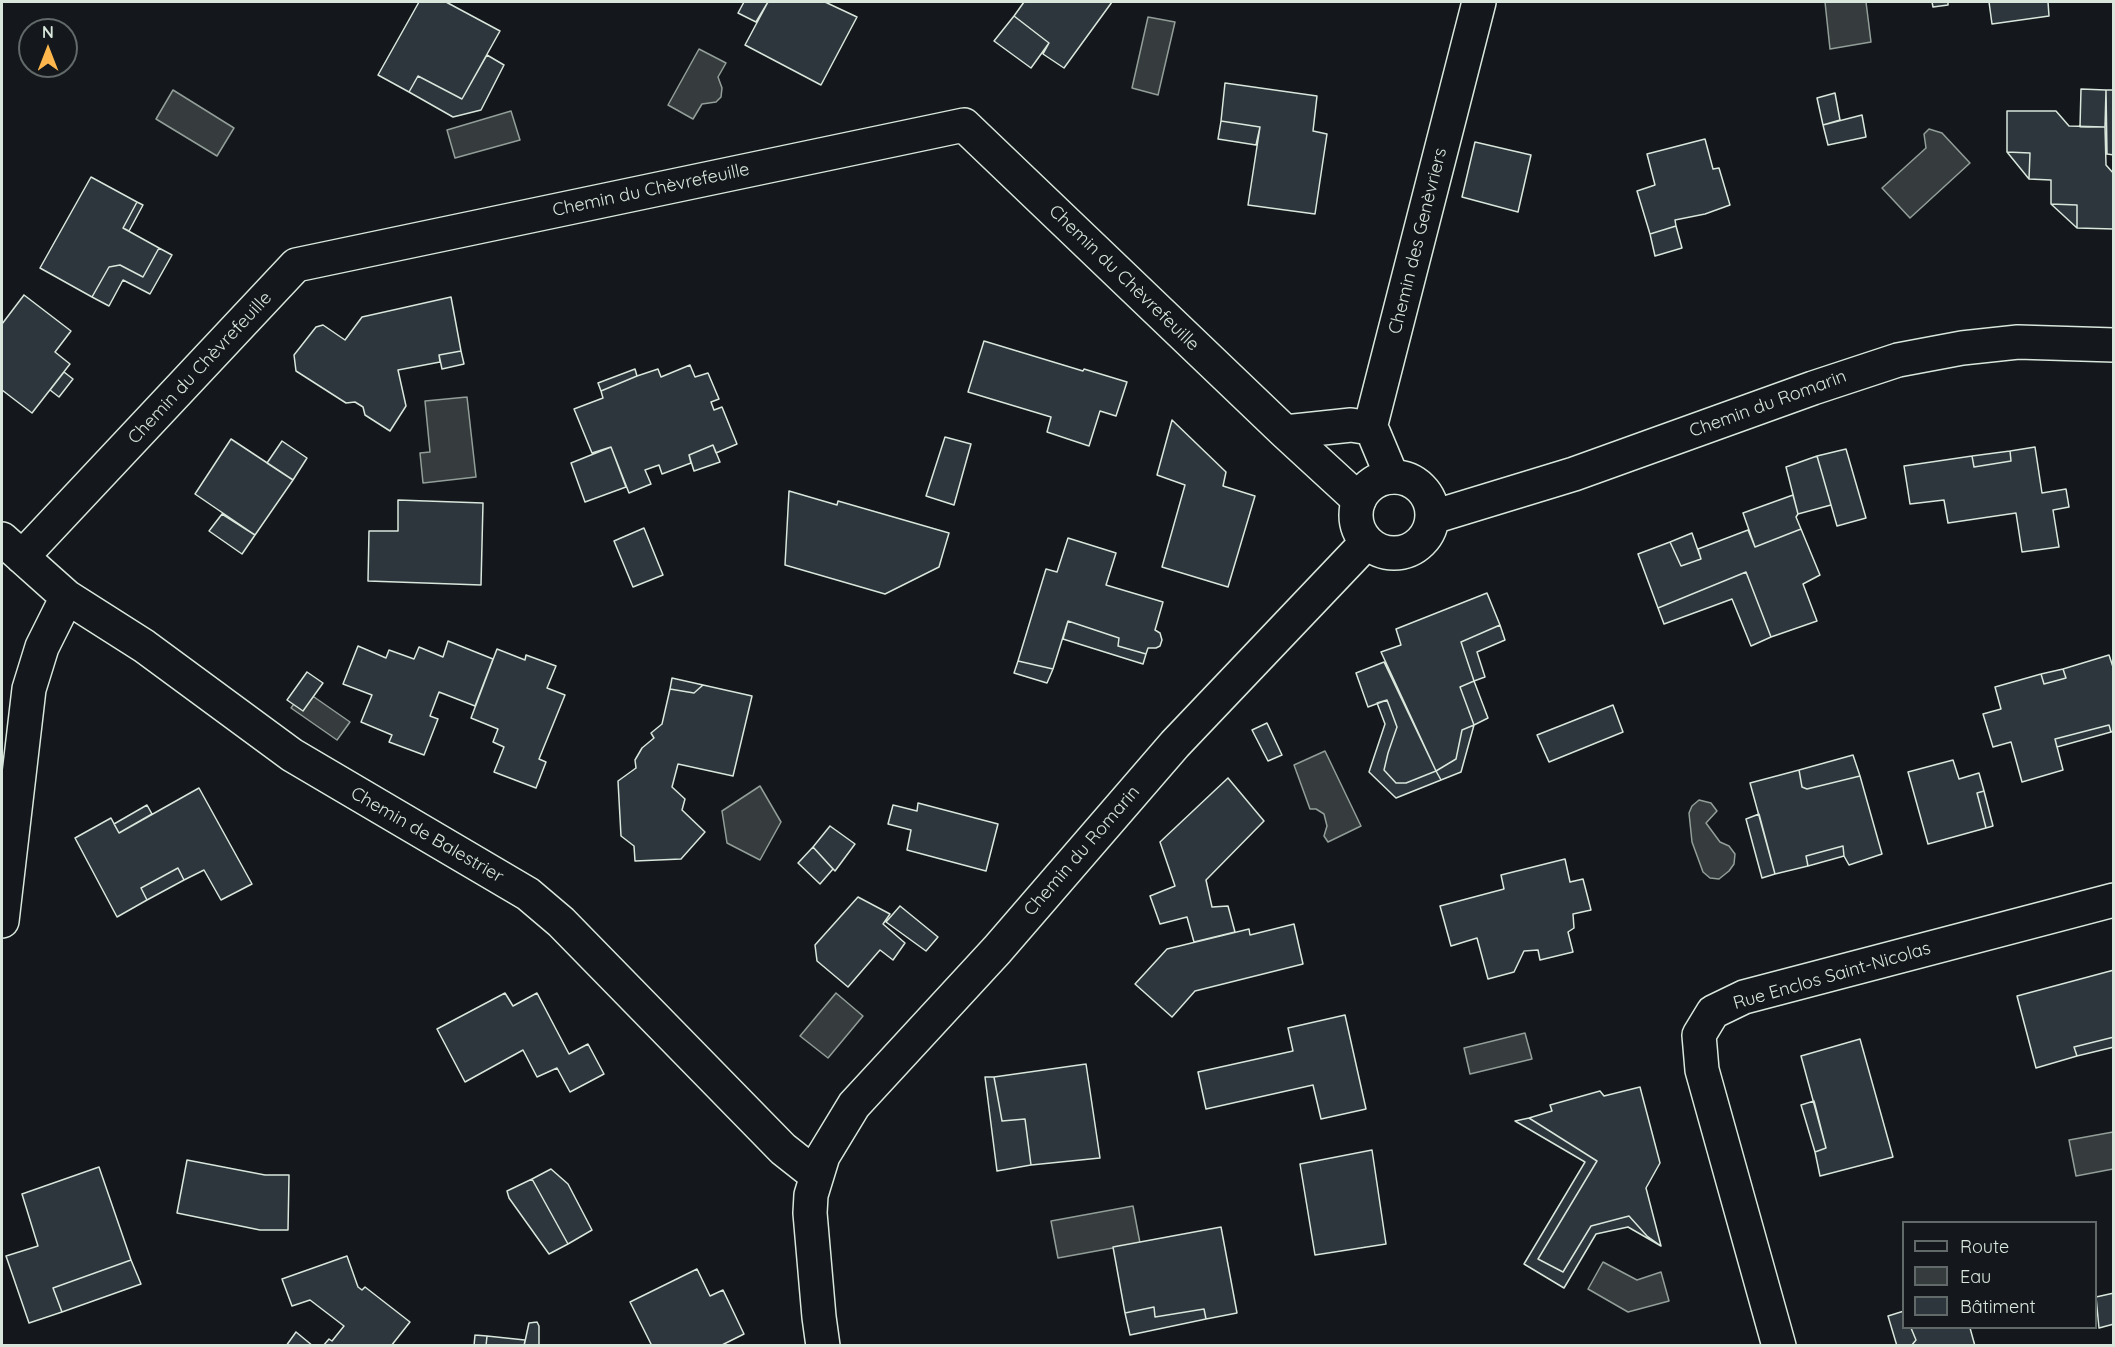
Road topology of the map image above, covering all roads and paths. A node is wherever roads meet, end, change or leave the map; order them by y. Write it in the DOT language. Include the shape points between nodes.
graph roads {
  1 [pos="1479,2"];
  2 [pos="2114,345"];
  3 [pos="1370,428"];
  4 [pos="1285,432"];
  5 [pos="1392,477"];
  6 [pos="1359,500"];
  7 [pos="1433,517"];
  8 [pos="1367,542"];
  9 [pos="12,548"];
  10 [pos="67,597"];
  11 [pos="2114,900"];
  12 [pos="2,921"];
  13 [pos="816,1175"];
  14 [pos="824,1346"];
  15 [pos="1779,1346"];
  1 -- 3 [label="street, Chemin des Genèvriers"];
  2 -- 7 [label="street, Chemin du Romarin" via="2018,342 1898,360 1574,474"];
  3 -- 4 [label="street" via="1351,425"];
  3 -- 5 [label="street"];
  4 -- 6 [label="street, Chemin du Chèvrefeuille"];
  4 -- 9 [label="street, Chemin du Chèvrefeuille" via="964,125 296,265"];
  5 -- 6 [label="street" via="1373,484"];
  5 -- 7 [label="street" via="1417,484 1426,493"];
  6 -- 8 [label="street" via="1356,522"];
  7 -- 8 [label="street" via="1424,540 1414,548 1389,553"];
  8 -- 13 [label="street, Chemin du Romarin" via="1175,744 997,950 854,1105"];
  9 -- 10 [label="street, Chemin de Balestrier"];
  10 -- 12 [label="street" via="42,647 30,689"];
  10 -- 13 [label="street, Chemin de Balestrier" via="144,646 292,755 528,894 561,922 783,1149"];
  11 -- 15 [label="street, Rue Enclos Saint-Nicolas" via="1744,998 1713,1012 1699,1035 1702,1070"];
  13 -- 14 [label="street, Chemin du Romarin" via="810,1213"];
}
